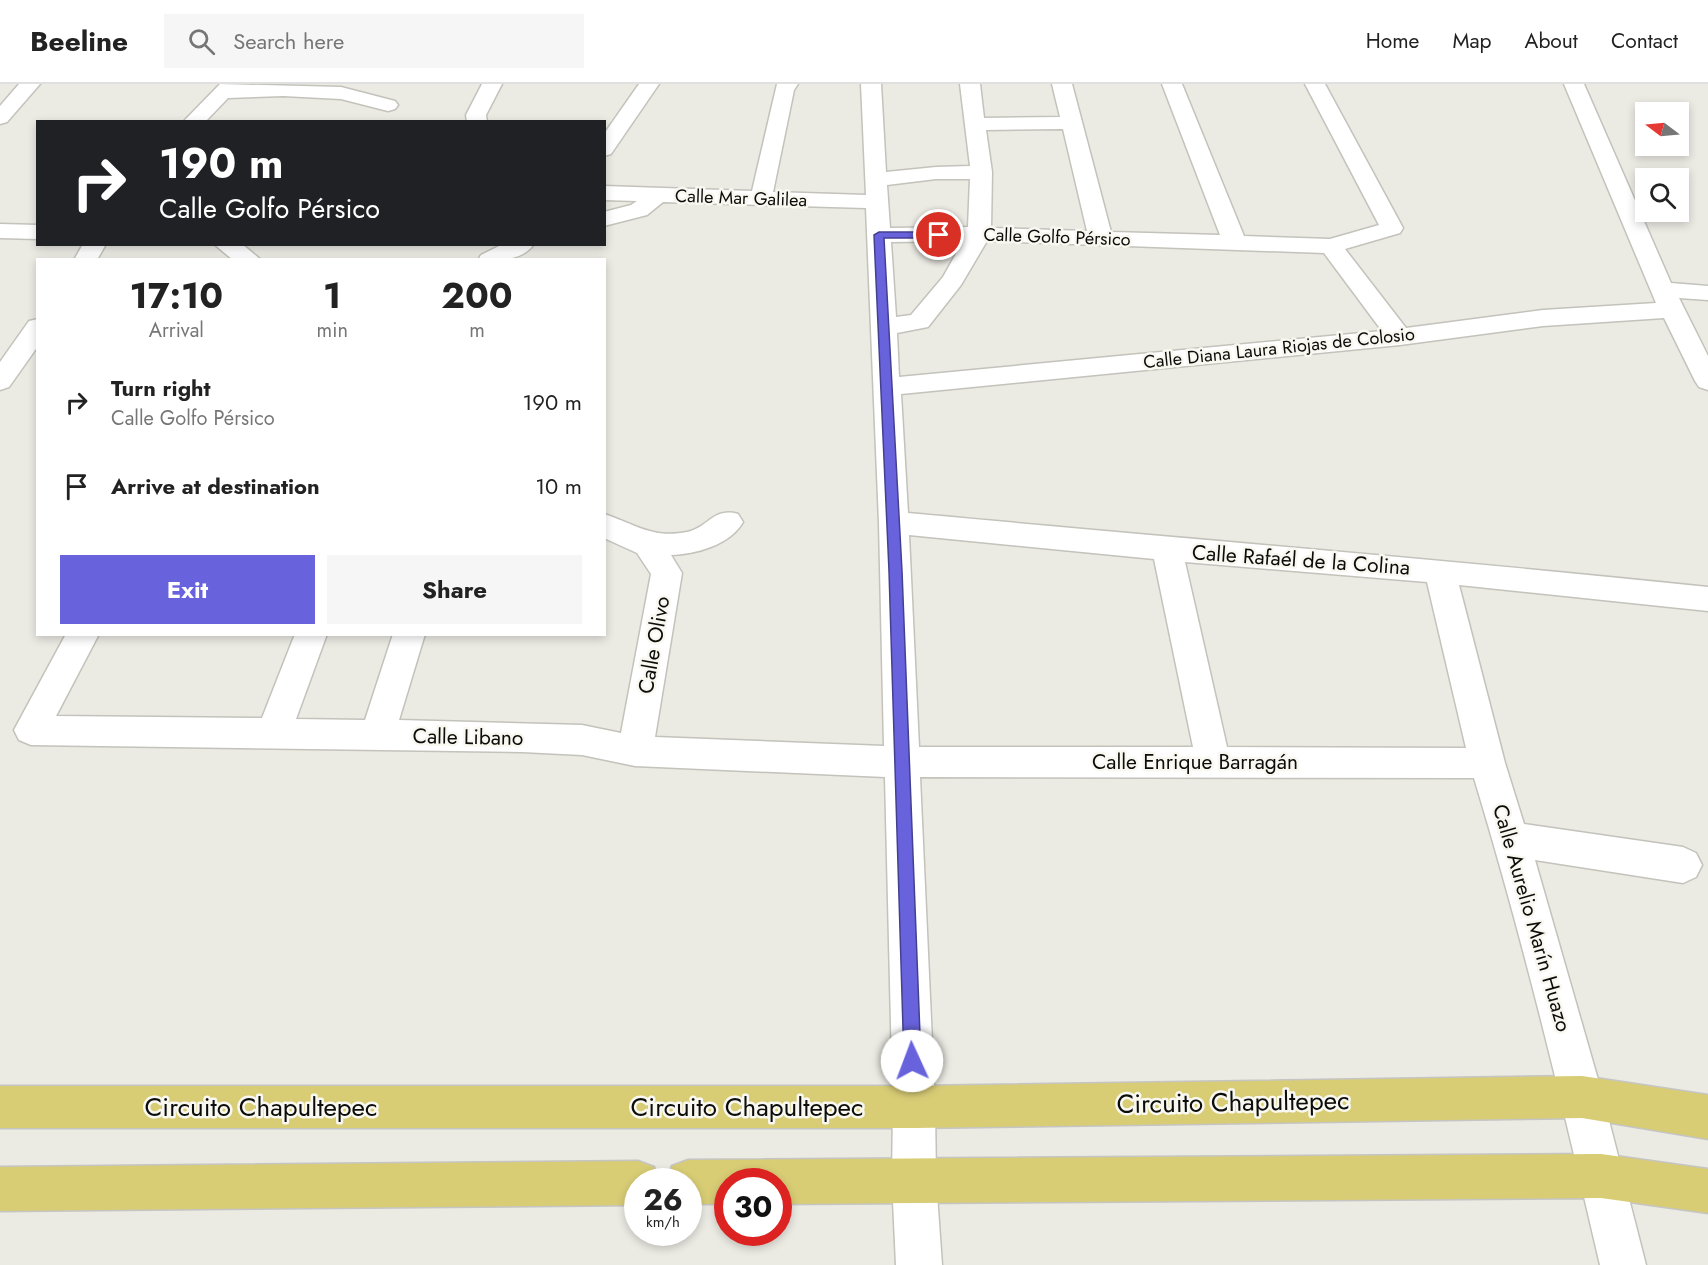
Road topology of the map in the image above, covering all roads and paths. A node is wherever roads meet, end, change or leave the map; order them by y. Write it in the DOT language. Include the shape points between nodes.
graph roads {
  1 [pos="30,84"];
  2 [pos="492,84"];
  3 [pos="649,84"];
  4 [pos="788,84"];
  5 [pos="871,84"];
  6 [pos="970,84"];
  7 [pos="1062,84"];
  8 [pos="1172,84"];
  9 [pos="1315,84"];
  10 [pos="1574,84"];
  11 [pos="227,88"];
  12 [pos="388,105"];
  13 [pos="0,118"];
  14 [pos="195,120"];
  15 [pos="477,120"];
  16 [pos="1072,123"];
  17 [pos="975,124"];
  18 [pos="606,147"];
  19 [pos="981,172"];
  20 [pos="877,191"];
  21 [pos="606,193"];
  22 [pos="661,195"];
  23 [pos="761,199"];
  24 [pos="606,218"];
  25 [pos="0,231"];
  26 [pos="36,232"];
  27 [pos="979,234"];
  28 [pos="879,235"];
  29 [pos="1101,239"];
  30 [pos="1235,243"];
  31 [pos="228,246"];
  32 [pos="520,246"];
  33 [pos="1331,246"];
  34 [pos="247,258"];
  35 [pos="493,258"];
  36 [pos="1708,293"];
  37 [pos="1667,300"];
  38 [pos="884,327"];
  39 [pos="36,330"];
  40 [pos="1400,337"];
  41 [pos="0,381"];
  42 [pos="1708,381"];
  43 [pos="887,387"];
  44 [pos="728,522"];
  45 [pos="894,524"];
  46 [pos="606,526"];
  47 [pos="648,545"];
  48 [pos="1167,549"];
  49 [pos="1440,571"];
  50 [pos="1708,599"];
  51 [pos="82,636"];
  52 [pos="310,636"];
  53 [pos="408,636"];
  54 [pos="273,734"];
  55 [pos="377,735"];
  56 [pos="634,751"];
  57 [pos="1213,761"];
  58 [pos="903,762"];
  59 [pos="1487,763"];
  60 [pos="1511,839"];
  61 [pos="1683,865"];
  62 [pos="1582,1097"];
  63 [pos="0,1107"];
  64 [pos="914,1107"];
  65 [pos="1708,1117"];
  66 [pos="1601,1176"];
  67 [pos="914,1180"];
  68 [pos="702,1182"];
  69 [pos="624,1183"];
  70 [pos="0,1189"];
  71 [pos="1708,1191"];
  72 [pos="919,1265"];
  73 [pos="1623,1265"];
  1 -- 13 [label="street"];
  2 -- 15 [label="street"];
  3 -- 18 [label="street"];
  4 -- 23 [label="street"];
  5 -- 20 [label="street"];
  6 -- 17 [label="street"];
  7 -- 16 [label="street"];
  8 -- 30 [label="street"];
  9 -- 33 [label="street, Calle Golfo Pérsico" via="1392,228"];
  10 -- 37 [label="street"];
  11 -- 12 [label="street" via="341,93"];
  11 -- 14 [label="street"];
  16 -- 17 [label="street"];
  16 -- 29 [label="street"];
  17 -- 19 [label="street"];
  19 -- 20 [label="street, Calle Mar Galilea" via="936,173"];
  19 -- 27 [label="street"];
  20 -- 23 [label="street, Calle Mar Galilea"];
  20 -- 28 [label="street"];
  21 -- 22 [label="street, Calle Mar Galilea"];
  22 -- 23 [label="street, Calle Mar Galilea"];
  22 -- 24 [label="street" via="639,210"];
  25 -- 26 [label="street"];
  27 -- 28 [label="street, Calle Golfo Pérsico"];
  27 -- 29 [label="street, Calle Golfo Pérsico"];
  27 -- 38 [label="street" via="952,280 919,321"];
  28 -- 38 [label="street"];
  29 -- 30 [label="street, Calle Golfo Pérsico"];
  30 -- 33 [label="street, Calle Golfo Pérsico"];
  31 -- 34 [label="street"];
  32 -- 35 [label="street"];
  33 -- 40 [label="street"];
  36 -- 37 [label="street, Calle Diana Laura Riojas de Colosio"];
  37 -- 40 [label="street, Calle Diana Laura Riojas de Colosio"];
  37 -- 42 [label="street"];
  38 -- 43 [label="street"];
  39 -- 41 [label="street"];
  40 -- 43 [label="street, Calle Diana Laura Riojas de Colosio"];
  43 -- 45 [label="street"];
  44 -- 47 [label="street" via="694,543"];
  45 -- 48 [label="street, Calle Rafaél de la Colina"];
  45 -- 58 [label="street"];
  46 -- 47 [label="street"];
  47 -- 56 [label="street, Calle Olivo" via="667,573"];
  48 -- 49 [label="street, Calle Rafaél de la Colina"];
  48 -- 57 [label="street"];
  49 -- 50 [label="street, Calle Rafaél de la Colina"];
  49 -- 59 [label="street, Calle Aurelio Marín Huazo"];
  51 -- 54 [label="street, Calle Libano" via="31,730"];
  52 -- 54 [label="street"];
  53 -- 55 [label="street"];
  54 -- 55 [label="street, Calle Libano"];
  55 -- 56 [label="street, Calle Libano" via="582,740"];
  56 -- 58 [label="street, Calle Libano"];
  57 -- 58 [label="street, Calle Enrique Barragán"];
  57 -- 59 [label="street, Calle Enrique Barragán"];
  58 -- 64 [label="street"];
  59 -- 60 [label="street, Calle Aurelio Marín Huazo"];
  60 -- 61 [label="street"];
  60 -- 62 [label="street, Calle Aurelio Marín Huazo"];
  62 -- 64 [label="main road, Circuito Chapultepec"];
  62 -- 65 [label="main road, Circuito Chapultepec"];
  62 -- 66 [label="street, Calle Aurelio Marín Huazo"];
  63 -- 64 [label="main road, Circuito Chapultepec"];
  64 -- 67 [label="street"];
  66 -- 67 [label="main road"];
  66 -- 71 [label="main road"];
  66 -- 73 [label="street, Calle Aurelio Marín Huazo"];
  67 -- 68 [label="main road"];
  67 -- 72 [label="street"];
  69 -- 70 [label="main road"];
}
